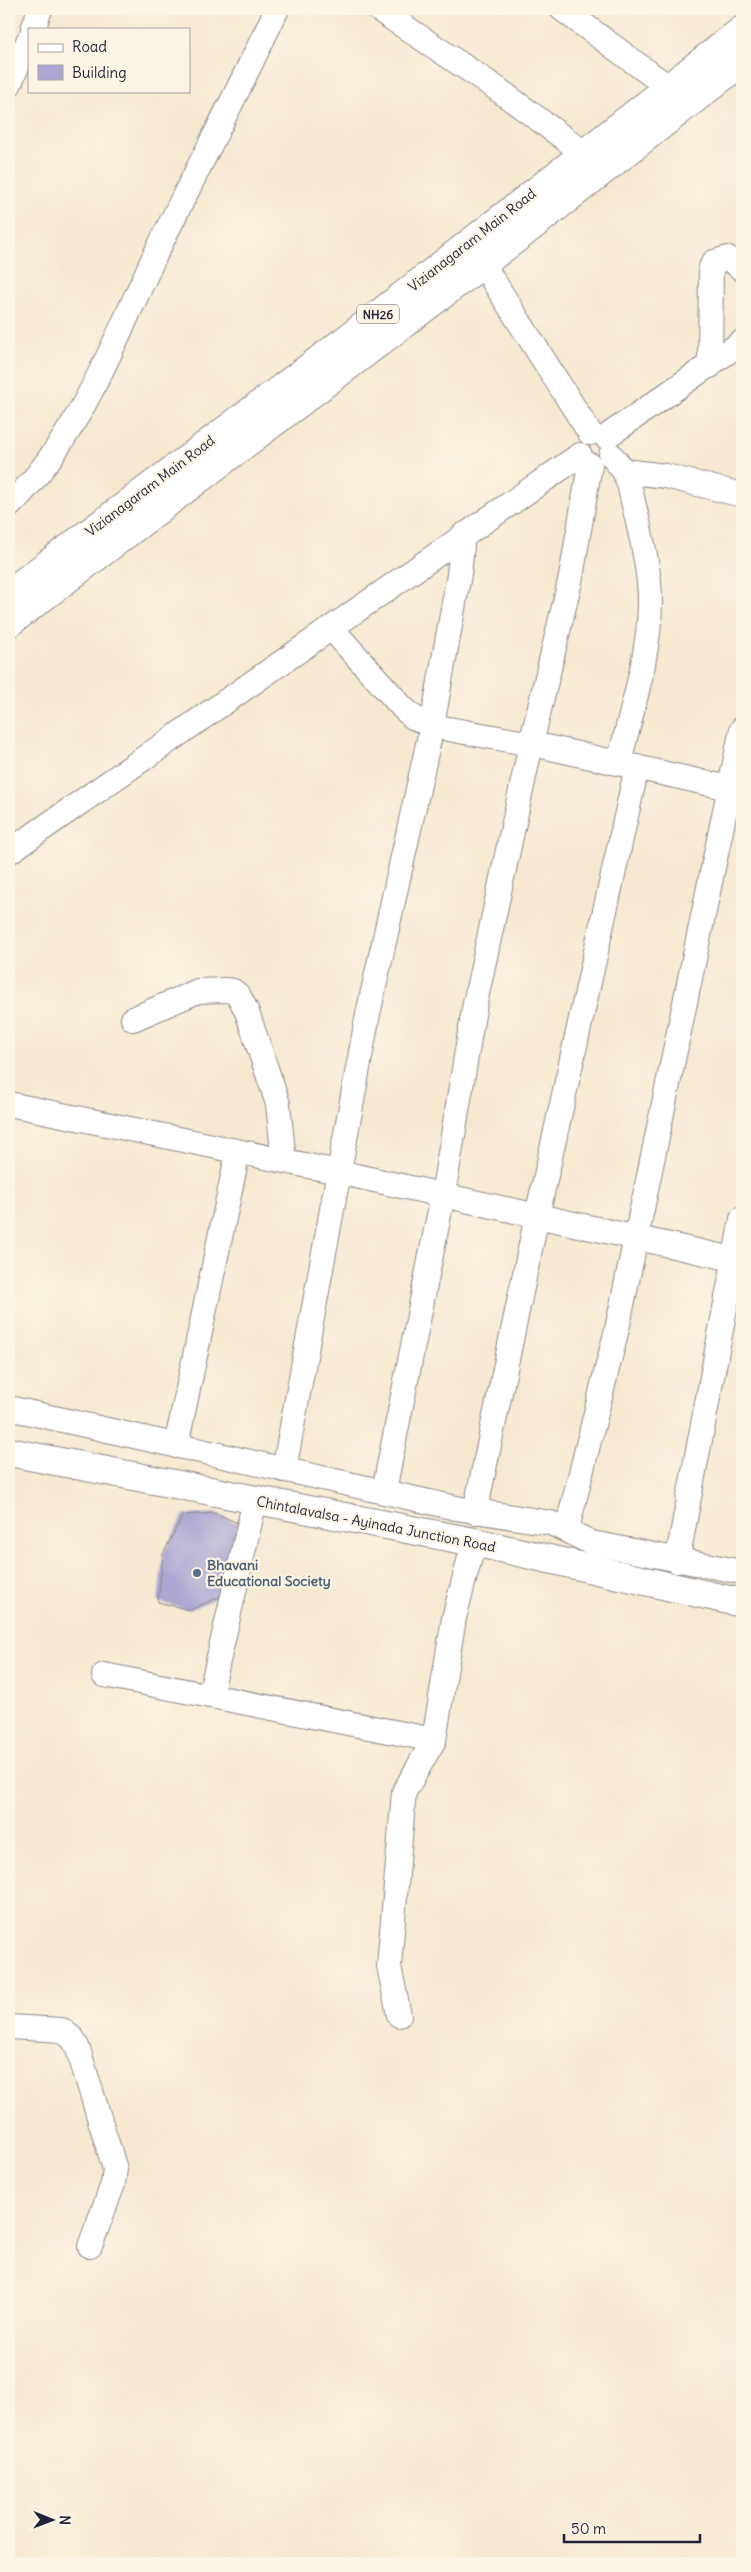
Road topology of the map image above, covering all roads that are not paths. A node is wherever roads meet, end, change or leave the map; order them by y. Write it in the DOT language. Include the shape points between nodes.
graph roads {
  1 [pos="40,9"];
  2 [pos="277,9"];
  3 [pos="378,9"];
  4 [pos="562,9"];
  5 [pos="33,28"];
  6 [pos="742,30"];
  7 [pos="28,41"];
  8 [pos="742,62"];
  9 [pos="9,85"];
  10 [pos="668,87"];
  11 [pos="584,152"];
  12 [pos="476,253"];
  13 [pos="742,268"];
  14 [pos="742,342"];
  15 [pos="710,366"];
  16 [pos="600,453"];
  17 [pos="742,495"];
  18 [pos="9,506"];
  19 [pos="463,535"];
  20 [pos="9,593"];
  21 [pos="9,622"];
  22 [pos="332,629"];
  23 [pos="432,726"];
  24 [pos="742,729"];
  25 [pos="531,744"];
  26 [pos="628,765"];
  27 [pos="737,790"];
  28 [pos="9,852"];
  29 [pos="133,1019"];
  30 [pos="9,1104"];
  31 [pos="238,1152"];
  32 [pos="284,1161"];
  33 [pos="338,1172"];
  34 [pos="443,1195"];
  35 [pos="537,1216"];
  36 [pos="742,1219"];
  37 [pos="635,1237"];
  38 [pos="738,1260"];
  39 [pos="9,1408"];
  40 [pos="176,1446"];
  41 [pos="9,1452"];
  42 [pos="284,1470"];
  43 [pos="384,1492"];
  44 [pos="255,1500"];
  45 [pos="475,1512"];
  46 [pos="567,1529"];
  47 [pos="474,1542"];
  48 [pos="677,1561"];
  49 [pos="742,1572"];
  50 [pos="742,1603"];
  51 [pos="104,1675"];
  52 [pos="210,1696"];
  53 [pos="434,1740"];
  54 [pos="399,2015"];
  55 [pos="9,2027"];
  56 [pos="90,2246"];
  1 -- 5 [label="street"];
  2 -- 18 [label="street" via="100,374 58,448"];
  3 -- 11 [label="street"];
  4 -- 10 [label="street"];
  6 -- 10 [label="main road, Vizianagaram Main Road / NH26"];
  7 -- 9 [label="street"];
  8 -- 12 [label="main road, Vizianagaram Main Road / NH26"];
  10 -- 11 [label="main road, Vizianagaram Main Road / NH26"];
  11 -- 12 [label="main road, Vizianagaram Main Road / NH26"];
  12 -- 16 [label="street"];
  12 -- 20 [label="main road, Vizianagaram Main Road / NH26" via="352,335"];
  12 -- 21 [label="main road, Vizianagaram Main Road / NH26"];
  13 -- 15 [label="street" via="728,258 714,262 711,267"];
  14 -- 15 [label="street"];
  15 -- 16 [label="street"];
  16 -- 17 [label="street" via="666,476"];
  16 -- 19 [label="street"];
  16 -- 25 [label="street"];
  16 -- 26 [label="street" via="630,484 650,599"];
  19 -- 22 [label="street"];
  19 -- 23 [label="street"];
  22 -- 23 [label="street" via="403,708"];
  22 -- 28 [label="street"];
  23 -- 25 [label="street"];
  23 -- 33 [label="street" via="368,1014"];
  24 -- 27 [label="street"];
  25 -- 26 [label="street"];
  25 -- 34 [label="street" via="476,1003"];
  26 -- 27 [label="street"];
  26 -- 35 [label="street"];
  27 -- 37 [label="street"];
  29 -- 32 [label="street" via="198,991 225,990 239,996 278,1104"];
  30 -- 31 [label="street"];
  31 -- 32 [label="street"];
  31 -- 40 [label="street"];
  32 -- 33 [label="street"];
  33 -- 34 [label="street"];
  33 -- 42 [label="street"];
  34 -- 35 [label="street"];
  34 -- 43 [label="street"];
  35 -- 37 [label="street"];
  35 -- 45 [label="street"];
  36 -- 38 [label="street"];
  37 -- 38 [label="street"];
  37 -- 46 [label="street" via="618,1329"];
  38 -- 48 [label="street"];
  39 -- 40 [label="street"];
  40 -- 42 [label="street"];
  41 -- 44 [label="main road, Chintalavalsa - Ayinada Junction Road"];
  42 -- 43 [label="street"];
  43 -- 45 [label="street"];
  44 -- 47 [label="main road, Chintalavalsa - Ayinada Junction Road"];
  44 -- 52 [label="street"];
  45 -- 46 [label="street" via="516,1516"];
  46 -- 48 [label="street" via="592,1543"];
  47 -- 50 [label="main road, Chintalavalsa - Ayinada Junction Road"];
  47 -- 53 [label="street" via="454,1618"];
  48 -- 49 [label="street"];
  51 -- 52 [label="street"];
  52 -- 53 [label="street"];
  53 -- 54 [label="street" via="404,1792 389,1966"];
  55 -- 56 [label="street" via="62,2030 73,2039 78,2049 115,2170"];
}
